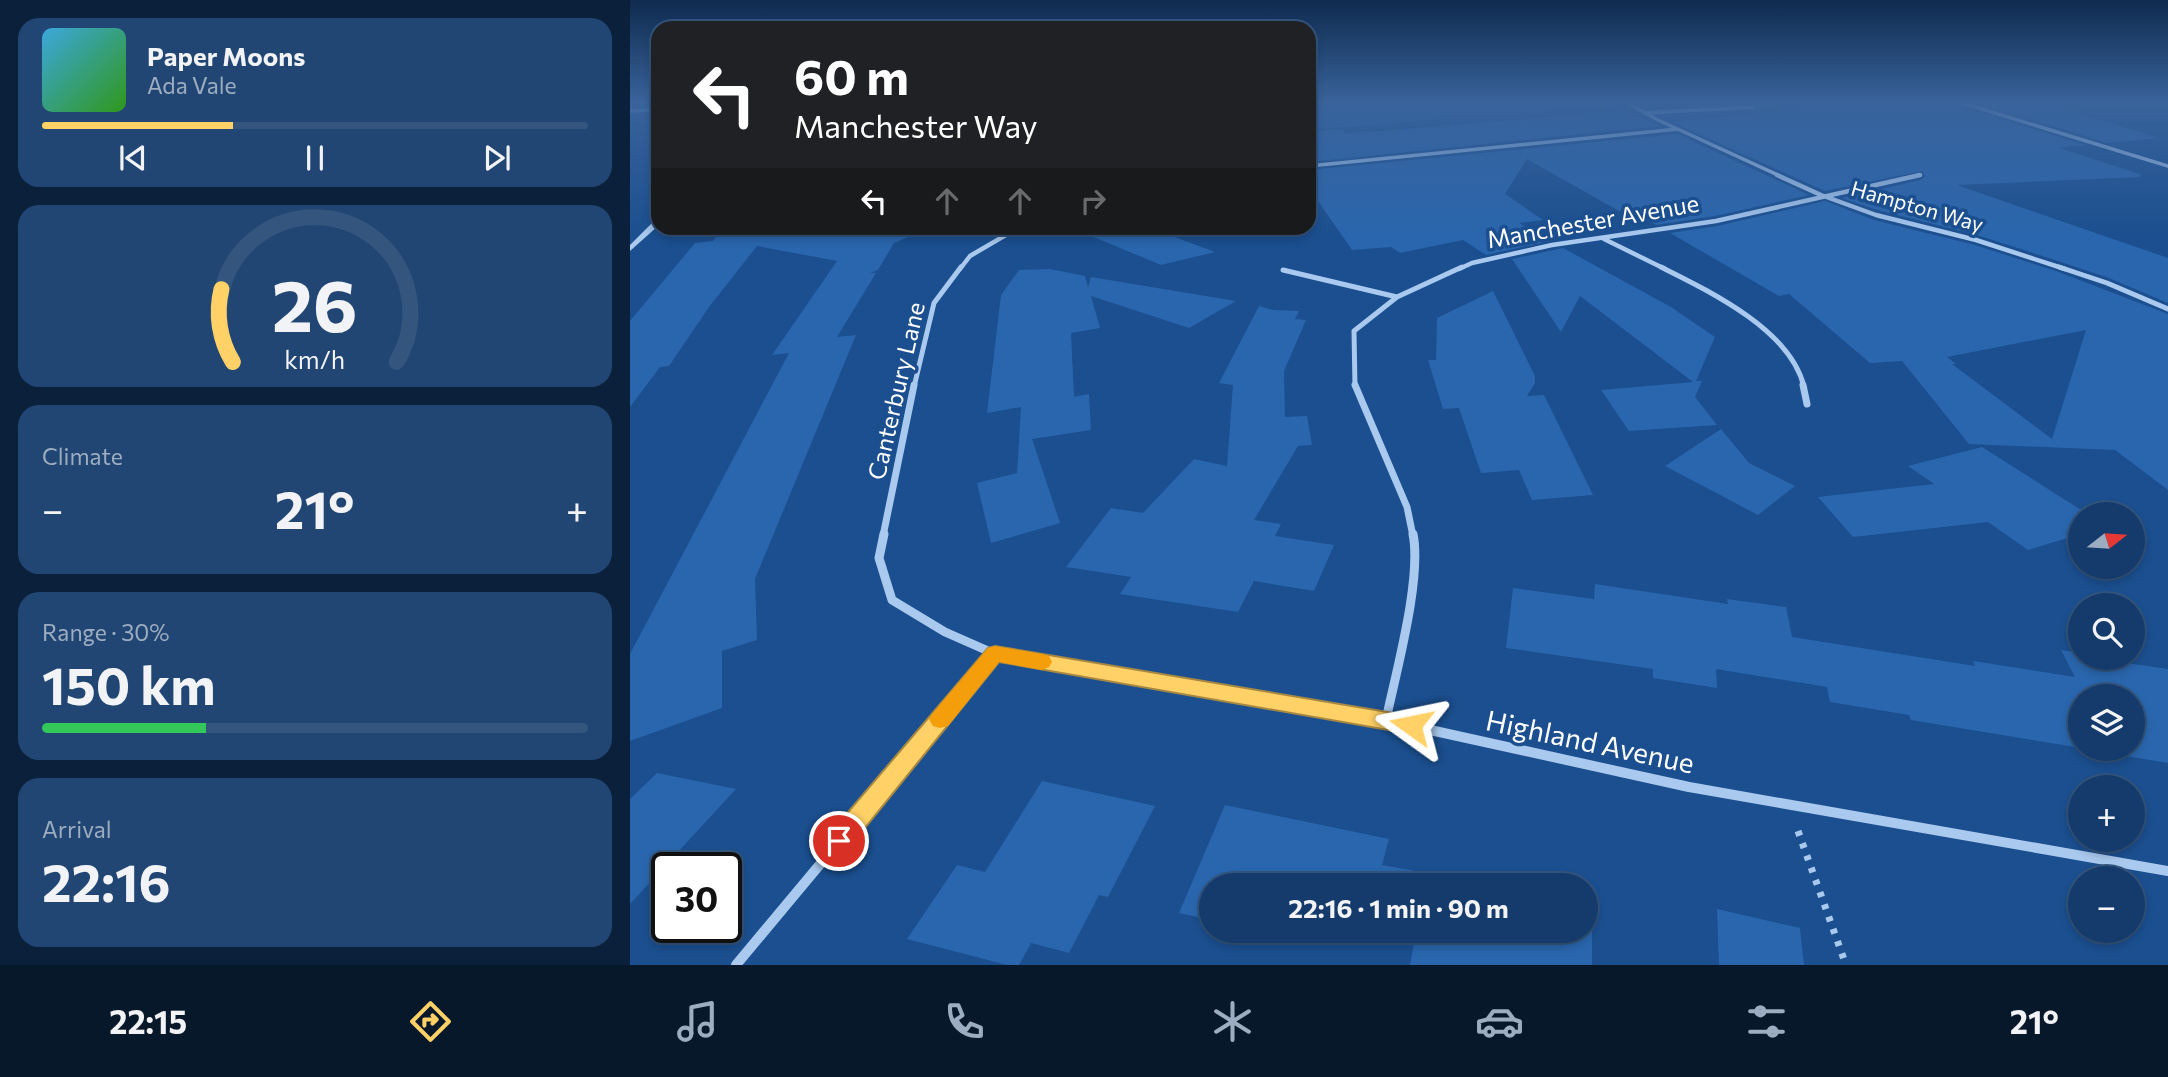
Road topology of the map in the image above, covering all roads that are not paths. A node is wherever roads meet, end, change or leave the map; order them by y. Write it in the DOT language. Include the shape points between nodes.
graph roads {
  1 [pos="1499,147"];
  2 [pos="1718,147"];
  3 [pos="2106,147"];
  4 [pos="1316,165"];
  5 [pos="2168,166"];
  6 [pos="1920,175"];
  7 [pos="1821,195"];
  8 [pos="651,229"];
  9 [pos="1005,235"];
  10 [pos="1603,239"];
  11 [pos="630,249"];
  12 [pos="1283,271"];
  13 [pos="1397,297"];
  14 [pos="2168,309"];
  15 [pos="1807,404"];
  16 [pos="879,558"];
  17 [pos="995,654"];
  18 [pos="1386,720"];
  19 [pos="2168,871"];
  20 [pos="736,965"];
  1 -- 4 [label="street"];
  2 -- 7 [label="street, Hampton Way"];
  3 -- 5 [label="street"];
  6 -- 7 [label="street, Manchester Avenue"];
  7 -- 10 [label="street, Manchester Avenue" via="1741,216"];
  7 -- 14 [label="street, Hampton Way" via="1876,215 1976,240"];
  8 -- 11 [label="street"];
  9 -- 16 [label="street, Canterbury Lane" via="970,256 934,303"];
  10 -- 13 [label="street, Manchester Avenue" via="1472,263"];
  10 -- 15 [label="street" via="1752,320 1799,370"];
  12 -- 13 [label="street"];
  13 -- 18 [label="street, Manchester Avenue" via="1354,331 1353,352 1355,388 1407,507 1416,550"];
  16 -- 17 [label="street, Highland Avenue" via="892,600 945,632"];
  17 -- 18 [label="street, Highland Avenue"];
  17 -- 20 [label="street"];
  18 -- 19 [label="street, Highland Avenue" via="1689,787"];
}
